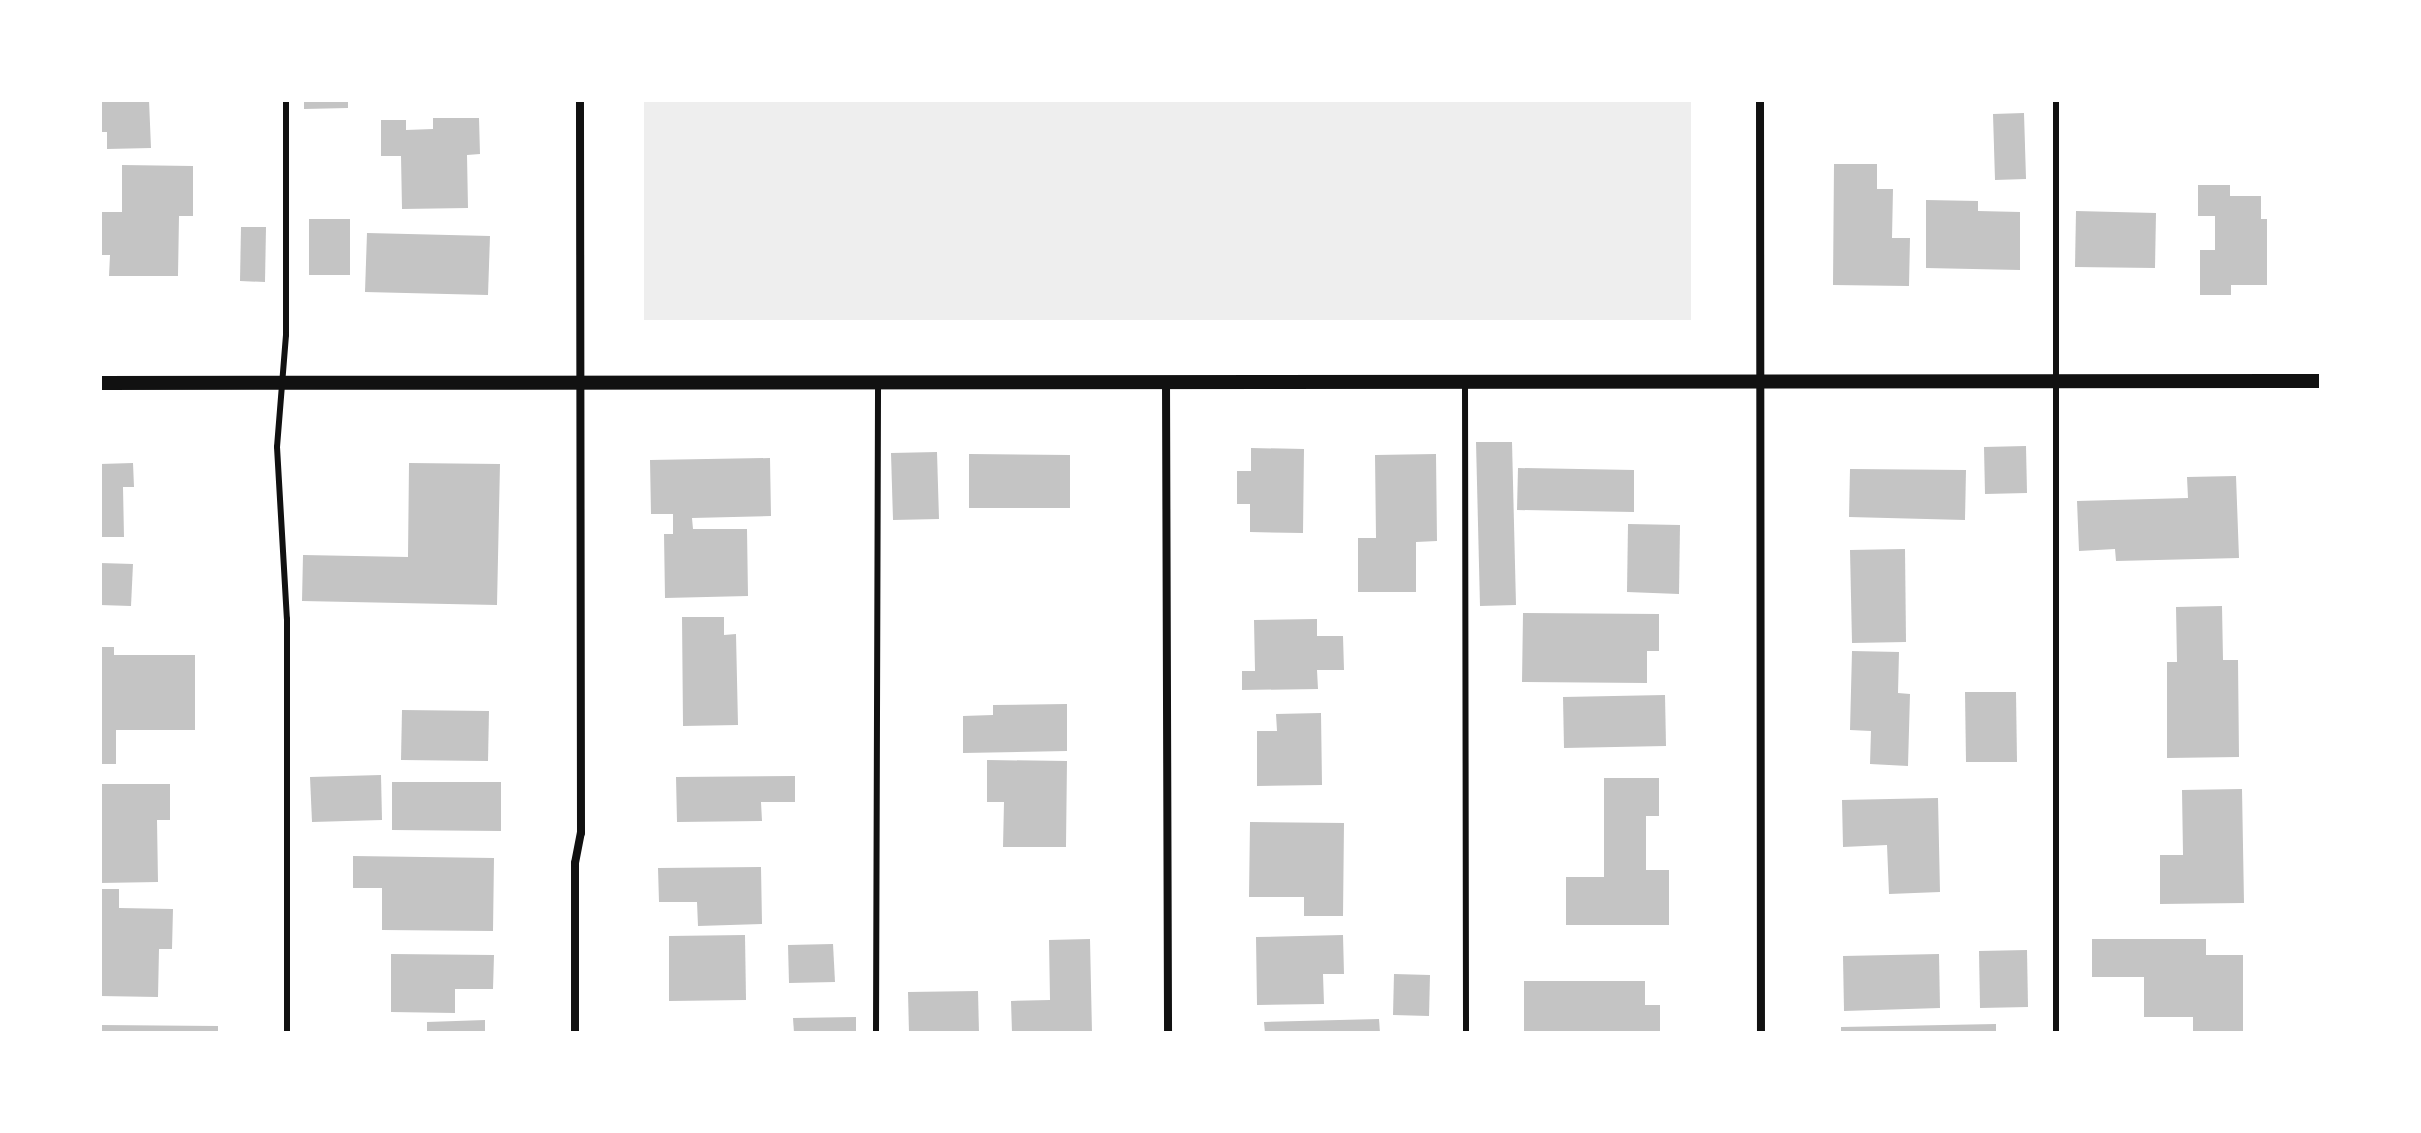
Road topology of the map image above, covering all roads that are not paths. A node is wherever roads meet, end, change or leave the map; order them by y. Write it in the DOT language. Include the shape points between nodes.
graph roads {
  1 [pos="286,100"];
  2 [pos="580,100"];
  3 [pos="1760,100"];
  4 [pos="2056,100"];
  5 [pos="1760,381"];
  6 [pos="2056,381"];
  7 [pos="2321,381"];
  8 [pos="282,382"];
  9 [pos="580,382"];
  10 [pos="878,382"];
  11 [pos="1166,382"];
  12 [pos="1465,382"];
  13 [pos="100,383"];
  14 [pos="287,1033"];
  15 [pos="575,1033"];
  16 [pos="876,1033"];
  17 [pos="1168,1033"];
  18 [pos="1466,1033"];
  19 [pos="1761,1033"];
  20 [pos="2056,1033"];
  1 -- 8 [label="lane"];
  2 -- 9 [label="street"];
  3 -- 5 [label="street"];
  4 -- 6 [label="lane"];
  5 -- 6 [label="street"];
  5 -- 12 [label="street"];
  5 -- 19 [label="street"];
  6 -- 7 [label="street"];
  6 -- 20 [label="lane"];
  8 -- 9 [label="street"];
  8 -- 13 [label="street"];
  8 -- 14 [label="lane" via="277,447 287,619"];
  9 -- 10 [label="street"];
  9 -- 15 [label="street" via="581,833 575,863"];
  10 -- 11 [label="street"];
  10 -- 16 [label="lane"];
  11 -- 12 [label="street"];
  11 -- 17 [label="street"];
  12 -- 18 [label="lane"];
}
